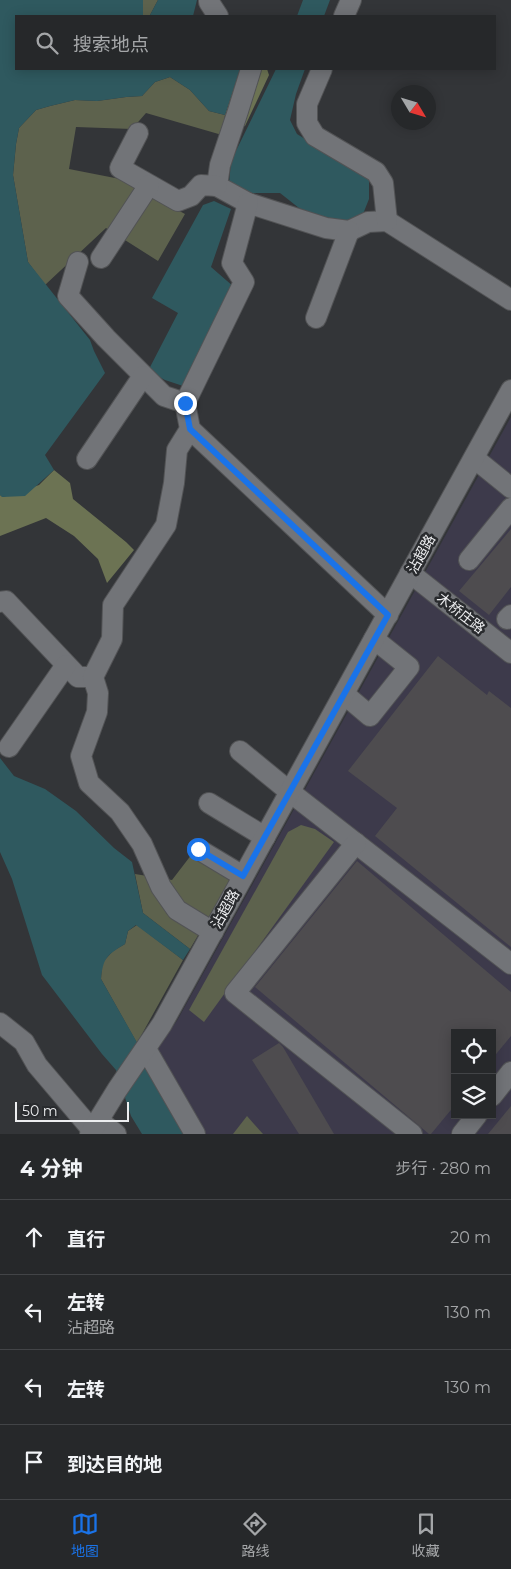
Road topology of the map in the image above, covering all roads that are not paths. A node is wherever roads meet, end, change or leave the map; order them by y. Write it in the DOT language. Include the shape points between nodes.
graph roads {
  1 [pos="209,0"];
  2 [pos="351,0"];
  3 [pos="217,15"];
  4 [pos="344,15"];
  5 [pos="251,70"];
  6 [pos="322,70"];
  7 [pos="138,133"];
  8 [pos="149,185"];
  9 [pos="217,186"];
  10 [pos="248,203"];
  11 [pos="387,221"];
  12 [pos="349,231"];
  13 [pos="101,258"];
  14 [pos="78,262"];
  15 [pos="511,300"];
  16 [pos="316,318"];
  17 [pos="143,376"];
  18 [pos="511,390"];
  19 [pos="185,403"];
  20 [pos="190,429"];
  21 [pos="474,458"];
  22 [pos="87,459"];
  23 [pos="508,480"];
  24 [pos="511,508"];
  25 [pos="469,560"];
  26 [pos="410,573"];
  27 [pos="0,602"];
  28 [pos="388,615"];
  29 [pos="374,639"];
  30 [pos="511,653"];
  31 [pos="66,665"];
  32 [pos="94,677"];
  33 [pos="344,694"];
  34 [pos="9,747"];
  35 [pos="240,751"];
  36 [pos="290,792"];
  37 [pos="209,802"];
  38 [pos="265,838"];
  39 [pos="356,843"];
  40 [pos="198,849"];
  41 [pos="243,876"];
  42 [pos="213,932"];
  43 [pos="511,964"];
  44 [pos="0,1023"];
  45 [pos="145,1051"];
  46 [pos="511,1072"];
  47 [pos="496,1091"];
  48 [pos="474,1119"];
  49 [pos="94,1129"];
  50 [pos="116,1134"];
  51 [pos="195,1134"];
  52 [pos="412,1134"];
  53 [pos="462,1134"];
  1 -- 3 [label="street"];
  2 -- 4 [label="street"];
  5 -- 9 [label="street" via="220,165"];
  6 -- 11 [label="street" via="307,104 307,123 315,136 376,172 383,183"];
  7 -- 8 [label="street" via="120,168"];
  8 -- 9 [label="street" via="178,201 191,196 201,185"];
  8 -- 13 [label="street"];
  9 -- 10 [label="street"];
  10 -- 12 [label="street" via="326,228"];
  10 -- 19 [label="street" via="232,263 244,282"];
  11 -- 12 [label="street" via="368,222"];
  11 -- 15 [label="street"];
  12 -- 16 [label="street"];
  14 -- 17 [label="street" via="68,296"];
  17 -- 19 [label="street" via="164,396"];
  17 -- 22 [label="street"];
  18 -- 21 [label="street, 沾超路"];
  19 -- 20 [label="street"];
  20 -- 28 [label="street"];
  20 -- 32 [label="street" via="177,450 166,525 114,605 112,639"];
  21 -- 23 [label="street"];
  21 -- 26 [label="street, 沾超路"];
  24 -- 25 [label="street"];
  26 -- 28 [label="street, 沾超路"];
  26 -- 30 [label="street, 木桥庄路"];
  27 -- 31 [label="street" via="6,601"];
  28 -- 29 [label="street, 沾超路"];
  29 -- 33 [label="street, 沾超路"];
  29 -- 33 [label="street" via="409,666 370,716"];
  31 -- 32 [label="street" via="78,677"];
  31 -- 34 [label="street"];
  32 -- 42 [label="street" via="98,693 97,712 81,756 89,783 120,812 142,844 161,887 176,910"];
  33 -- 36 [label="street, 沾超路"];
  35 -- 36 [label="street"];
  36 -- 38 [label="street, 沾超路"];
  36 -- 39 [label="street"];
  37 -- 38 [label="street"];
  38 -- 41 [label="street, 沾超路"];
  39 -- 43 [label="street"];
  39 -- 52 [label="street" via="235,993"];
  40 -- 41 [label="street"];
  41 -- 42 [label="street, 沾超路"];
  42 -- 45 [label="street, 沾超路"];
  44 -- 49 [label="street" via="24,1042 37,1065"];
  45 -- 49 [label="street, 沾超路"];
  45 -- 51 [label="street"];
  46 -- 47 [label="street"];
  48 -- 53 [label="street"];
  49 -- 50 [label="street"];
}
